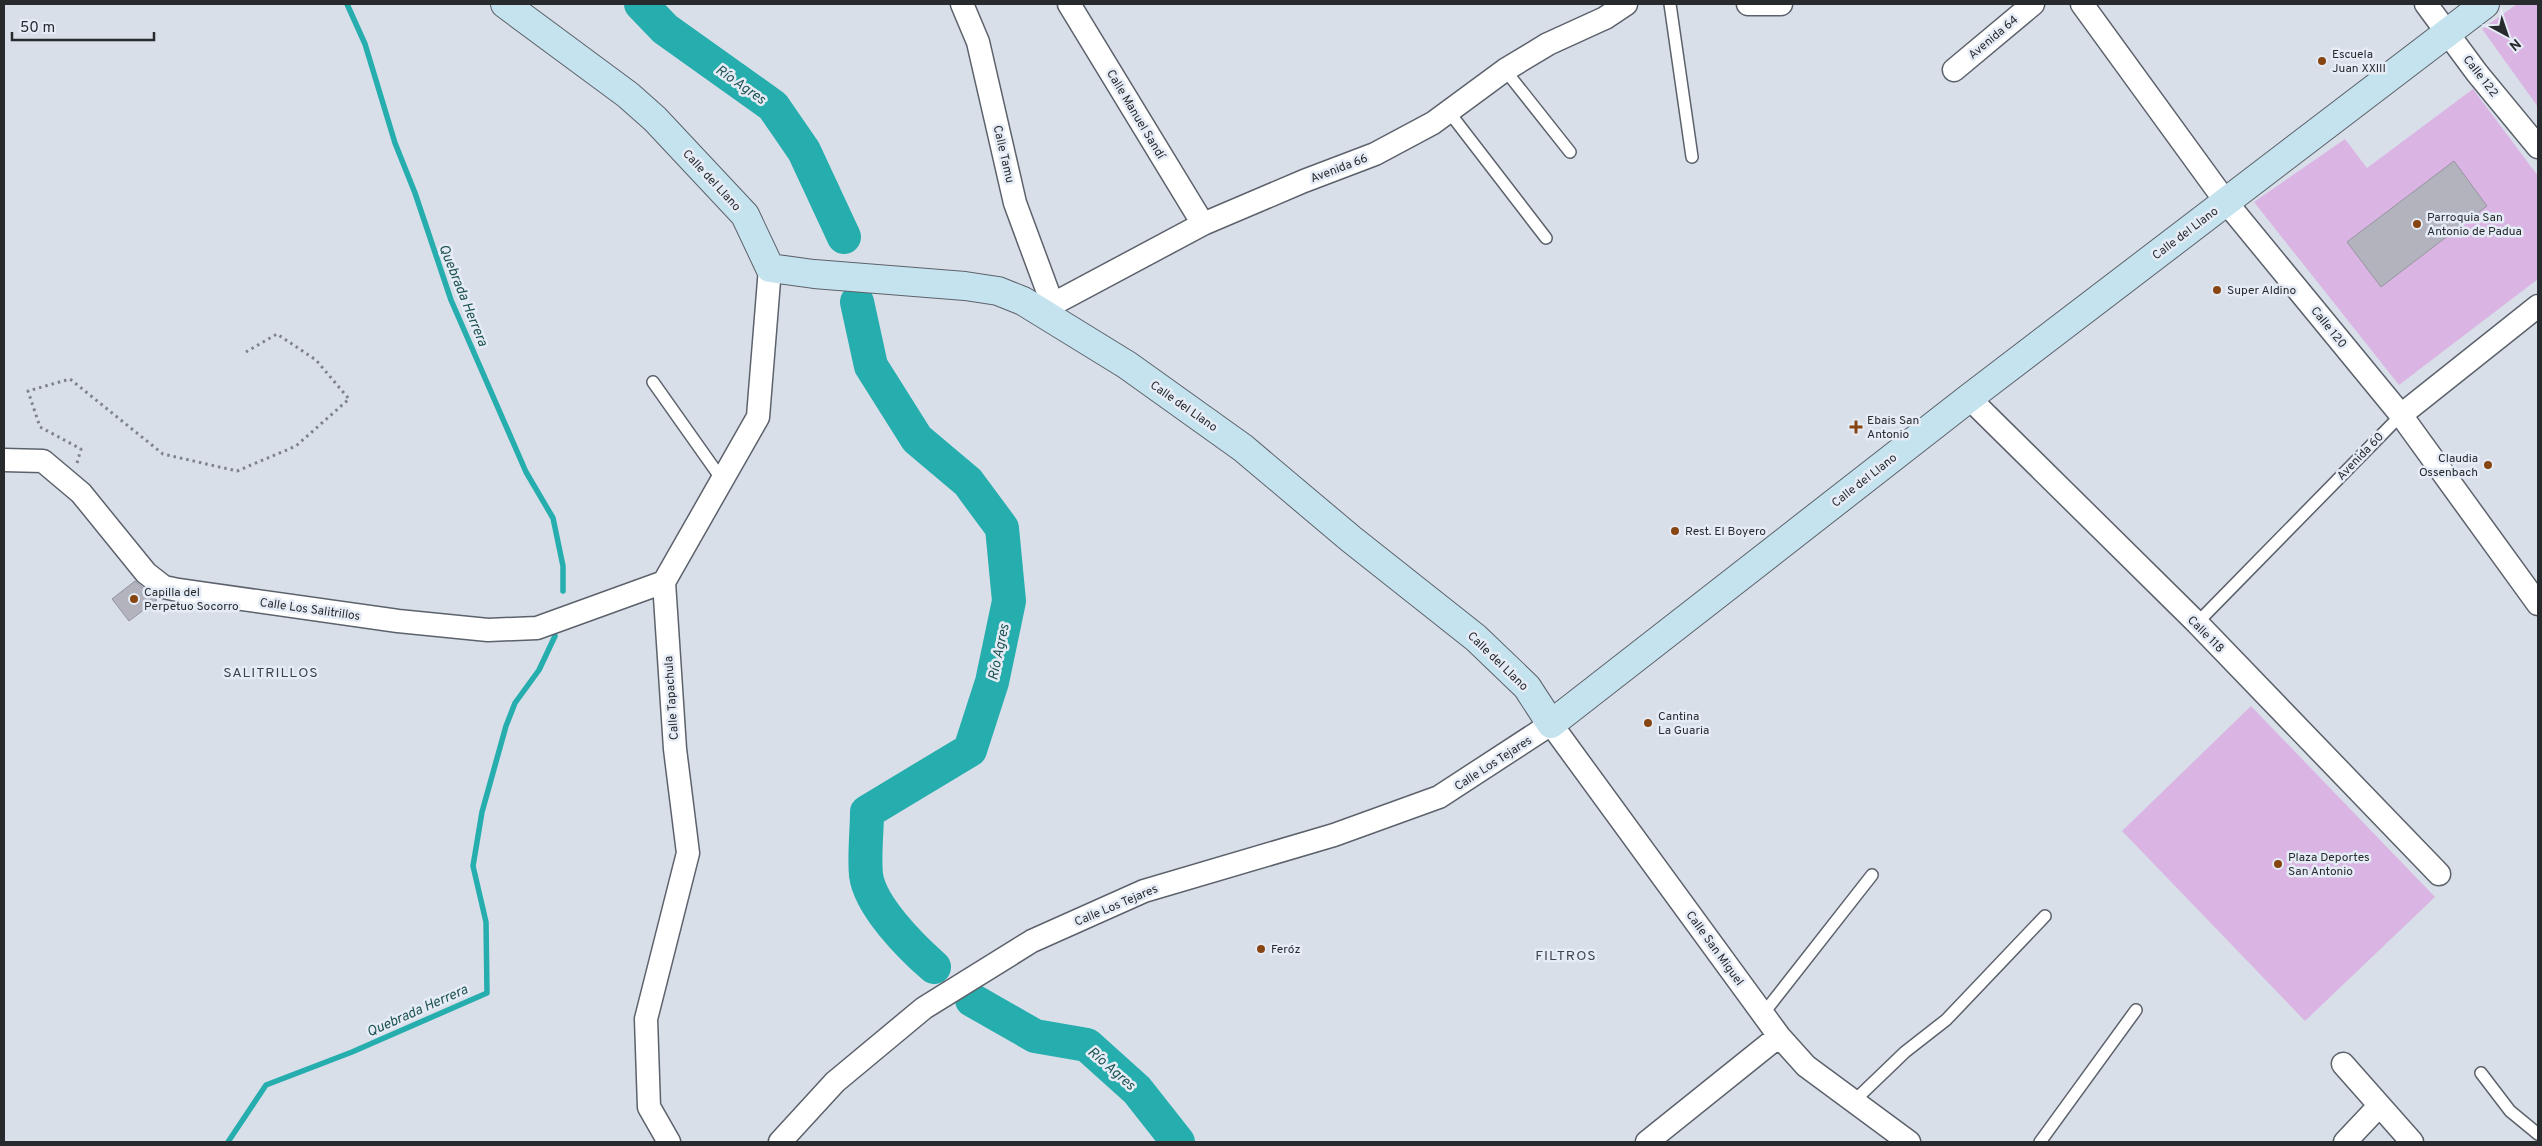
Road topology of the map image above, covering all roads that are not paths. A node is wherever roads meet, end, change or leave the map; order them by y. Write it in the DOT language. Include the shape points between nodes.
graph roads {
  1 [pos="505,4"];
  2 [pos="962,4"];
  3 [pos="1069,4"];
  4 [pos="1626,4"];
  5 [pos="1670,4"];
  6 [pos="1748,4"];
  7 [pos="1781,4"];
  8 [pos="2033,4"];
  9 [pos="2082,4"];
  10 [pos="2426,4"];
  11 [pos="2485,4"];
  12 [pos="2447,33"];
  13 [pos="1505,70"];
  14 [pos="1954,70"];
  15 [pos="1449,112"];
  16 [pos="2538,147"];
  17 [pos="1570,152"];
  18 [pos="1692,157"];
  19 [pos="2226,202"];
  20 [pos="1203,224"];
  21 [pos="1546,238"];
  22 [pos="770,268"];
  23 [pos="2538,306"];
  24 [pos="1046,307"];
  25 [pos="653,382"];
  26 [pos="1969,398"];
  27 [pos="2400,414"];
  28 [pos="4,460"];
  29 [pos="723,481"];
  30 [pos="664,582"];
  31 [pos="2538,604"];
  32 [pos="2197,623"];
  33 [pos="1551,724"];
  34 [pos="2438,874"];
  35 [pos="1872,875"];
  36 [pos="2045,916"];
  37 [pos="2136,1010"];
  38 [pos="1763,1014"];
  39 [pos="1779,1036"];
  40 [pos="2343,1064"];
  41 [pos="2481,1073"];
  42 [pos="1853,1102"];
  43 [pos="2379,1106"];
  44 [pos="2538,1134"];
  45 [pos="668,1142"];
  46 [pos="780,1142"];
  47 [pos="1647,1142"];
  48 [pos="1909,1142"];
  49 [pos="2040,1142"];
  50 [pos="2345,1142"];
  51 [pos="2412,1142"];
  1 -- 22 [label="main road, Calle del Llano" via="628,94 655,119 745,215"];
  2 -- 24 [label="street, Calle Tamu" via="978,42 1015,203"];
  3 -- 20 [label="street, Calle Manuel Sandí"];
  4 -- 13 [label="street, Avenida 66"];
  5 -- 18 [label="lane"];
  6 -- 7 [label="street"];
  8 -- 14 [label="street, Avenida 64"];
  9 -- 19 [label="street, Calle 120"];
  10 -- 12 [label="street, Calle 122"];
  11 -- 12 [label="main road, Calle del Llano"];
  12 -- 16 [label="street, Calle 122"];
  12 -- 19 [label="main road, Calle del Llano"];
  13 -- 15 [label="street, Avenida 66"];
  13 -- 17 [label="lane"];
  15 -- 20 [label="street, Avenida 66" via="1375,154"];
  15 -- 21 [label="lane"];
  19 -- 26 [label="main road, Calle del Llano"];
  19 -- 27 [label="street, Calle 120"];
  20 -- 24 [label="street, Avenida 66"];
  22 -- 24 [label="main road, Calle del Llano" via="998,291"];
  22 -- 29 [label="street" via="758,417"];
  23 -- 27 [label="street, Avenida 60"];
  24 -- 33 [label="main road, Calle del Llano" via="1243,448 1476,638 1527,687"];
  25 -- 29 [label="lane"];
  26 -- 32 [label="street, Calle 118"];
  26 -- 33 [label="main road, Calle del Llano"];
  27 -- 31 [label="street, Calle 120"];
  27 -- 32 [label="lane, Avenida 60"];
  28 -- 30 [label="street, Calle Los Salitrillos" via="43,461 81,493 146,573 164,587 178,590 398,622 488,630 537,628"];
  29 -- 30 [label="street"];
  30 -- 45 [label="street, Calle Tapachula" via="675,749 688,853 646,1019 649,1107"];
  32 -- 34 [label="street, Calle 118"];
  33 -- 38 [label="street, Calle San Miguel"];
  33 -- 46 [label="street, Calle Los Tejares" via="1440,797 1334,835 1144,891 1032,941 924,1008 834,1082"];
  35 -- 38 [label="lane"];
  36 -- 42 [label="lane" via="1946,1020 1905,1052"];
  37 -- 49 [label="lane"];
  38 -- 39 [label="street, Calle San Miguel"];
  39 -- 42 [label="street, Calle San Miguel" via="1806,1066"];
  39 -- 47 [label="street"];
  40 -- 43 [label="street"];
  41 -- 44 [label="lane" via="2510,1111"];
  42 -- 48 [label="street, Calle San Miguel"];
  43 -- 50 [label="street"];
  43 -- 51 [label="street"];
}
